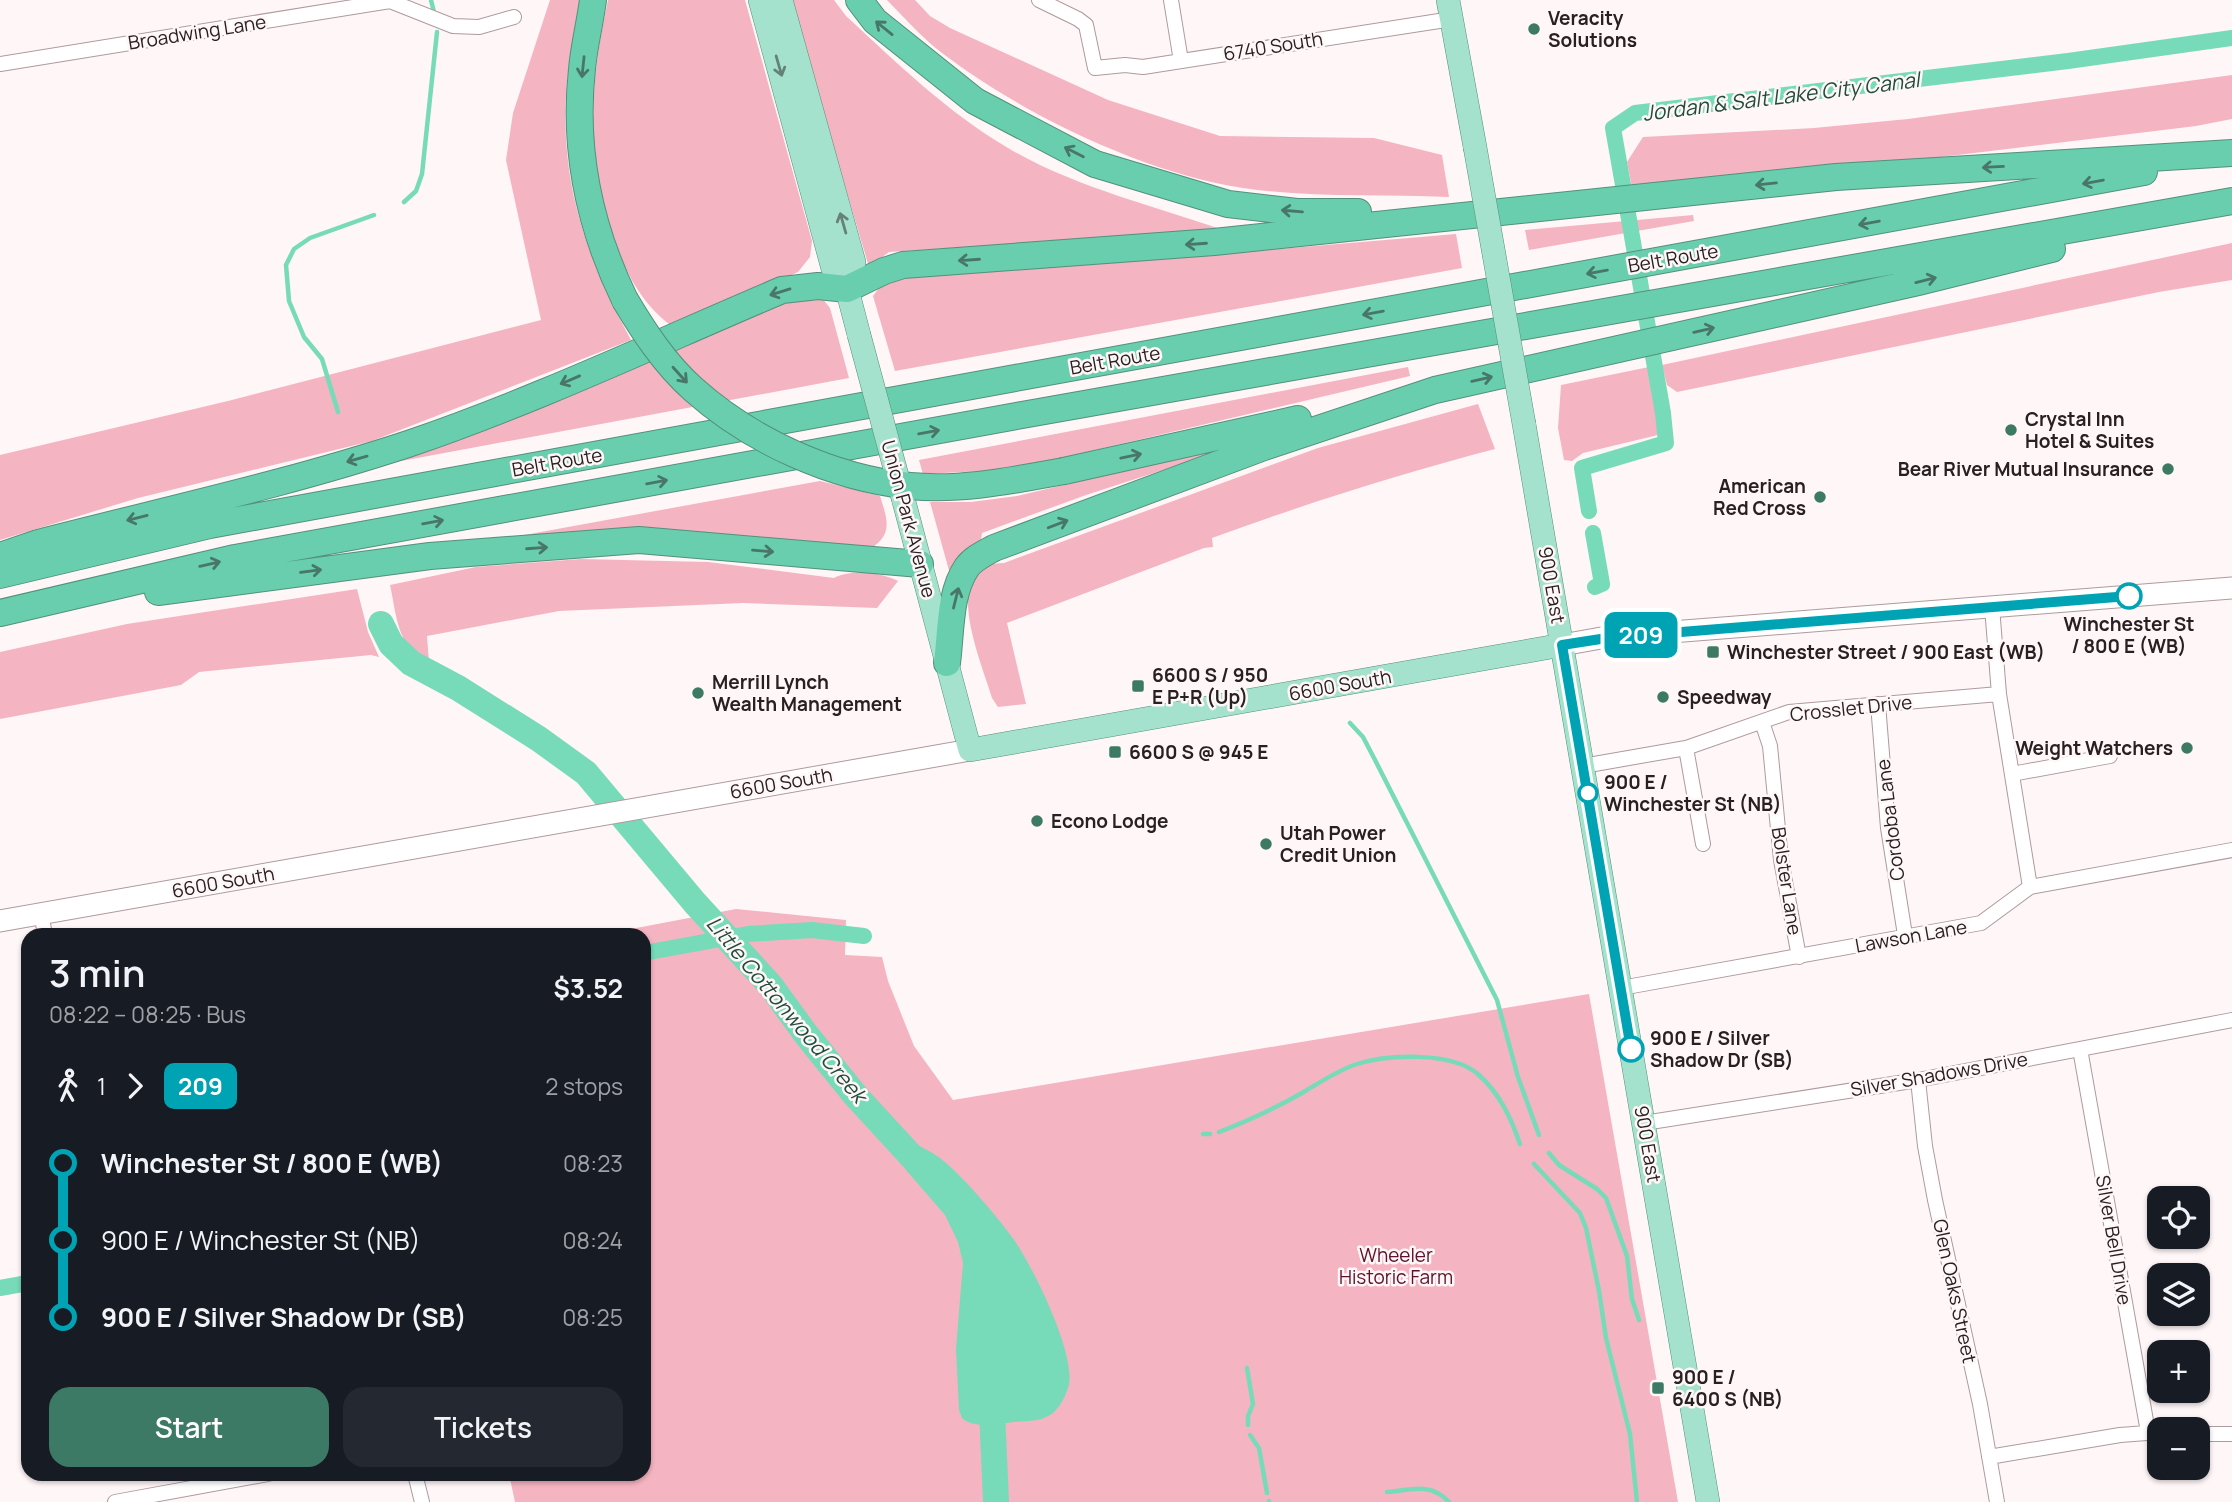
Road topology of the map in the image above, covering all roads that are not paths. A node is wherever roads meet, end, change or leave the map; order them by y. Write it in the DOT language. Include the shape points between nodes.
graph roads {
  1 [pos="593,0"];
  2 [pos="760,0"];
  3 [pos="781,0"];
  4 [pos="859,0"];
  5 [pos="1039,0"];
  6 [pos="1171,0"];
  7 [pos="1450,9"];
  8 [pos="514,17"];
  9 [pos="1181,61"];
  10 [pos="0,64"];
  11 [pos="2232,155"];
  12 [pos="2232,202"];
  13 [pos="1556,206"];
  14 [pos="847,289"];
  15 [pos="1435,390"];
  16 [pos="0,556"];
  17 [pos="920,564"];
  18 [pos="0,575"];
  19 [pos="2232,587"];
  20 [pos="1992,607"];
  21 [pos="0,613"];
  22 [pos="1562,645"];
  23 [pos="947,663"];
  24 [pos="1999,694"];
  25 [pos="1878,704"];
  26 [pos="1762,722"];
  27 [pos="1686,748"];
  28 [pos="970,750"];
  29 [pos="2110,756"];
  30 [pos="1583,766"];
  31 [pos="2012,774"];
  32 [pos="1703,844"];
  33 [pos="2232,850"];
  34 [pos="2030,887"];
  35 [pos="0,921"];
  36 [pos="43,924"];
  37 [pos="1905,935"];
  38 [pos="1799,957"];
  39 [pos="1621,988"];
  40 [pos="2232,1020"];
  41 [pos="2080,1049"];
  42 [pos="1918,1080"];
  43 [pos="1644,1123"];
  44 [pos="2151,1417"];
  45 [pos="2147,1433"];
  46 [pos="2210,1434"];
  47 [pos="2232,1434"];
  48 [pos="1989,1457"];
  49 [pos="230,1481"];
  50 [pos="417,1481"];
  51 [pos="114,1502"];
  52 [pos="422,1502"];
  53 [pos="1708,1502"];
  54 [pos="1997,1502"];
  1 -- 15 [label="highway, one-way, bridge" via="582,70 581,152 603,250 625,300 647,336 692,388 760,435 824,465 861,478 911,486 1007,482"];
  2 -- 14 [label="main road, Union Park Avenue, one-way" via="833,269"];
  14 -- 3 [label="main road, Union Park Avenue, one-way" via="854,262"];
  13 -- 4 [label="highway, one-way" via="1297,212 1228,204 1096,164 975,102 876,21"];
  5 -- 9 [label="street, 6740 South" via="1086,25 1095,68"];
  6 -- 9 [label="street"];
  7 -- 9 [label="street, 6740 South"];
  7 -- 22 [label="main road, 900 East, bridge"];
  8 -- 10 [label="street, Broadwing Lane" via="479,27 453,26 390,1"];
  11 -- 13 [label="highway, one-way" via="1836,177"];
  11 -- 18 [label="highway, Belt Route, one-way" via="210,525"];
  15 -- 12 [label="highway, one-way" via="1918,282"];
  21 -- 12 [label="highway, Belt Route, one-way" via="235,558"];
  13 -- 14 [label="highway, one-way" via="1214,242 903,265"];
  14 -- 16 [label="highway, one-way" via="782,290 409,444"];
  14 -- 17 [label="main road, Union Park Avenue, bridge"];
  23 -- 15 [label="highway, one-way" via="954,602 968,565 979,556 1251,451"];
  21 -- 17 [label="highway, one-way" via="430,556 639,540"];
  17 -- 23 [label="main road, Union Park Avenue"];
  19 -- 20 [label="main road"];
  20 -- 22 [label="main road"];
  20 -- 24 [label="street"];
  22 -- 28 [label="main road, 6600 South"];
  22 -- 30 [label="main road, 900 East"];
  23 -- 28 [label="main road, Union Park Avenue"];
  24 -- 25 [label="street, Crosslet Drive"];
  24 -- 31 [label="street"];
  25 -- 26 [label="street, Crosslet Drive" via="1789,712"];
  25 -- 37 [label="street, Cordoba Lane" via="1888,828"];
  26 -- 27 [label="street, Crosslet Drive"];
  26 -- 38 [label="street, Bolster Lane" via="1770,746 1782,860"];
  27 -- 30 [label="street, Crosslet Drive"];
  27 -- 32 [label="street"];
  28 -- 36 [label="main road, 6600 South" via="590,817"];
  29 -- 31 [label="street"];
  30 -- 39 [label="main road, 900 East"];
  31 -- 34 [label="street"];
  33 -- 34 [label="street, Lawson Lane"];
  34 -- 37 [label="street, Lawson Lane" via="1981,923"];
  35 -- 36 [label="main road, 6600 South"];
  37 -- 38 [label="street, Lawson Lane"];
  38 -- 39 [label="street, Lawson Lane"];
  39 -- 43 [label="main road, 900 East"];
  40 -- 41 [label="street, Silver Shadows Drive"];
  41 -- 42 [label="street, Silver Shadows Drive"];
  41 -- 44 [label="street, Silver Bell Drive"];
  42 -- 43 [label="street, Silver Shadows Drive"];
  42 -- 48 [label="street, Glen Oaks Street" via="1935,1200"];
  43 -- 53 [label="main road, 900 East"];
  45 -- 48 [label="street"];
  46 -- 47 [label="street"];
  48 -- 54 [label="street, Glen Oaks Street"];
  49 -- 51 [label="street"];
  50 -- 52 [label="street"];
}
